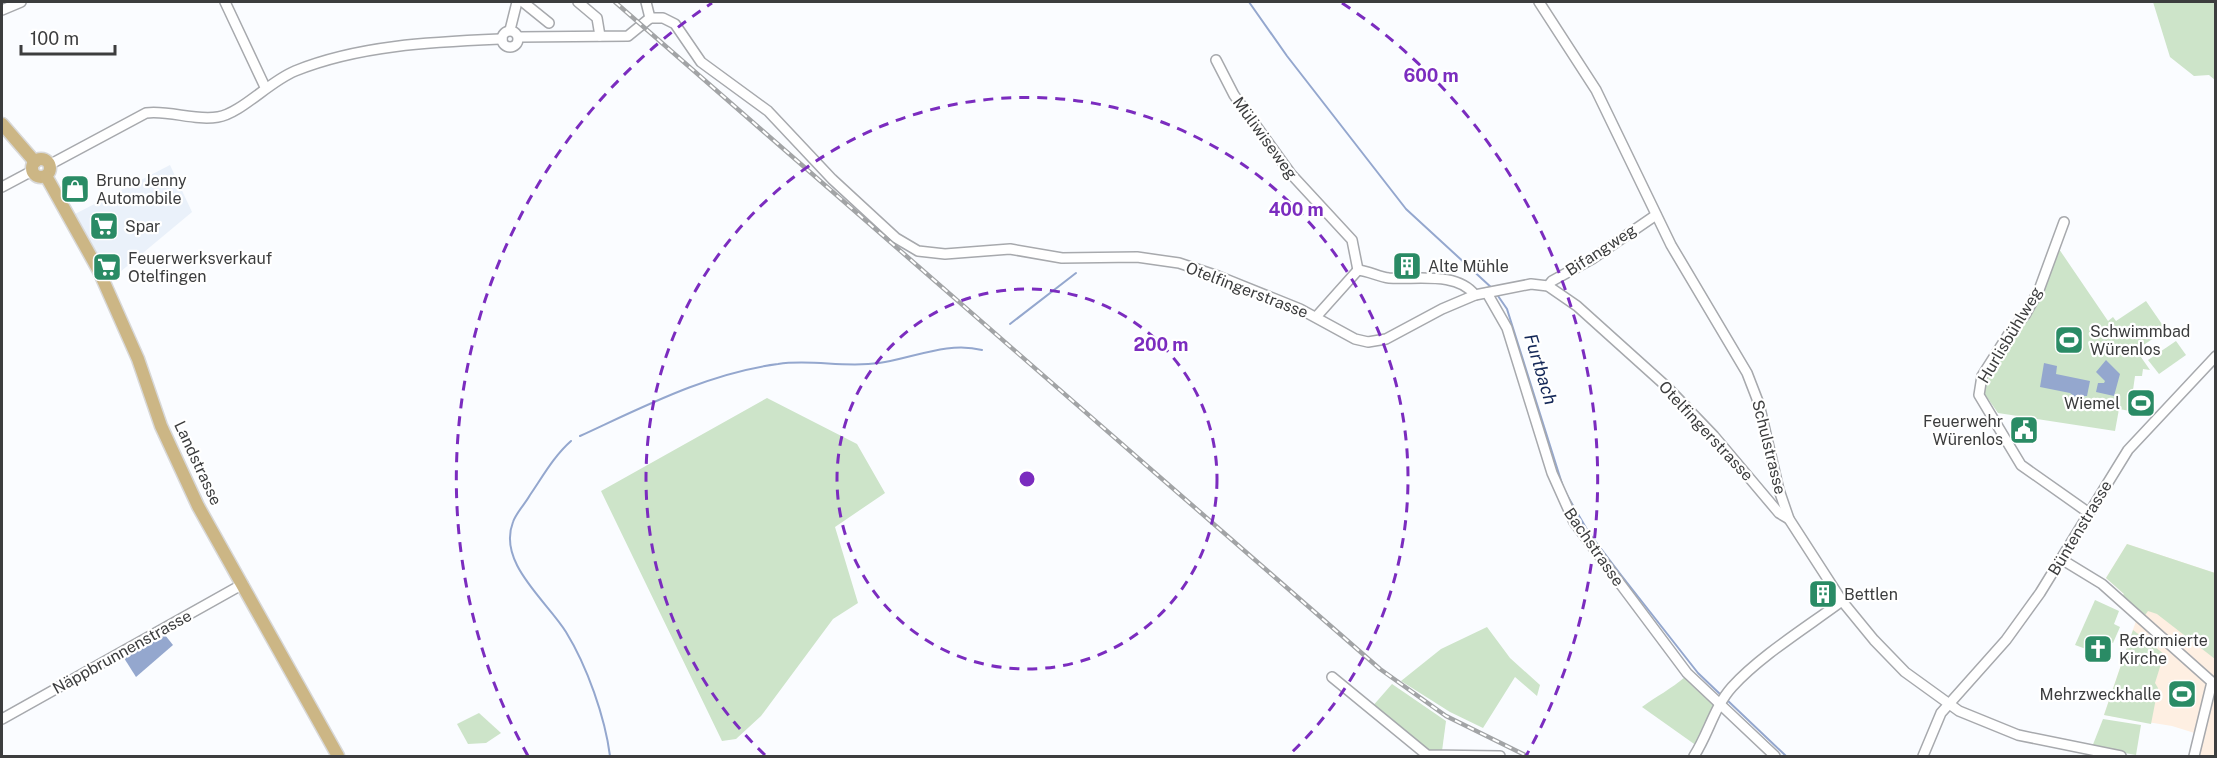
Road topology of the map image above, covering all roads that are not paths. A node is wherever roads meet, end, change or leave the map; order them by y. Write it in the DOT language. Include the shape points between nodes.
graph roads {
  1 [pos="21,2"];
  2 [pos="225,2"];
  3 [pos="517,2"];
  4 [pos="523,2"];
  5 [pos="578,2"];
  6 [pos="646,2"];
  7 [pos="1539,2"];
  8 [pos="2,10"];
  9 [pos="650,18"];
  10 [pos="549,23"];
  11 [pos="510,30"];
  12 [pos="600,36"];
  13 [pos="519,37"];
  14 [pos="502,39"];
  15 [pos="1216,60"];
  16 [pos="265,87"];
  17 [pos="2,124"];
  18 [pos="34,167"];
  19 [pos="48,170"];
  20 [pos="2,187"];
  21 [pos="1656,215"];
  22 [pos="2064,222"];
  23 [pos="1358,270"];
  24 [pos="1548,286"];
  25 [pos="1492,292"];
  26 [pos="1475,296"];
  27 [pos="1316,317"];
  28 [pos="2216,356"];
  29 [pos="2089,513"];
  30 [pos="1789,519"];
  31 [pos="2061,560"];
  32 [pos="243,584"];
  33 [pos="1842,601"];
  34 [pos="1332,677"];
  35 [pos="1722,700"];
  36 [pos="1948,704"];
  37 [pos="2,719"];
  38 [pos="338,756"];
  39 [pos="1423,756"];
  40 [pos="1500,756"];
  41 [pos="1694,756"];
  42 [pos="1775,756"];
  43 [pos="1923,756"];
  44 [pos="2121,756"];
  45 [pos="2194,756"];
  1 -- 8 [label="street"];
  2 -- 16 [label="street"];
  3 -- 11 [label="street"];
  4 -- 10 [label="street"];
  5 -- 12 [label="street" via="597,18"];
  6 -- 9 [label="street"];
  7 -- 21 [label="street, Schulstrasse" via="1596,90"];
  9 -- 12 [label="street" via="628,36"];
  9 -- 27 [label="street, Otelfingerstrasse" via="663,18 675,24 701,62 768,111 832,179 896,238 918,251 945,254 1010,249 1062,258 1161,260 1218,276"];
  11 -- 13 [label="street"];
  11 -- 14 [label="street"];
  12 -- 13 [label="street"];
  13 -- 14 [label="street" via="512,47"];
  14 -- 16 [label="street" via="354,52 298,69"];
  15 -- 23 [label="street, Müliwiseweg" via="1234,94 1291,174 1352,240"];
  16 -- 19 [label="street" via="237,109 218,117 146,113"];
  17 -- 18 [label="main road"];
  18 -- 19 [label="main road" via="40,177"];
  18 -- 20 [label="street"];
  19 -- 32 [label="main road, Landstrasse" via="138,359 174,456"];
  21 -- 24 [label="street, Bifangweg"];
  21 -- 30 [label="street, Schulstrasse" via="1752,383"];
  22 -- 29 [label="street, Hurlisbühlweg" via="2039,290 1982,376 1979,395 2021,465"];
  23 -- 26 [label="street" via="1386,278 1433,278 1461,285"];
  23 -- 27 [label="street"];
  24 -- 25 [label="street, Otelfingerstrasse" via="1531,284"];
  24 -- 30 [label="street, Otelfingerstrasse" via="1577,306 1667,387 1779,513"];
  25 -- 26 [label="street, Otelfingerstrasse"];
  25 -- 35 [label="street, Bachstrasse" via="1552,473 1574,522 1687,673"];
  26 -- 27 [label="street, Otelfingerstrasse" via="1376,342 1355,339"];
  28 -- 29 [label="street, Büntenstrasse" via="2128,450"];
  29 -- 31 [label="street, Büntenstrasse"];
  30 -- 33 [label="street, Schulstrasse"];
  31 -- 36 [label="street, Büntenstrasse" via="2017,627"];
  31 -- 45 [label="street" via="2102,584 2212,682"];
  32 -- 37 [label="street, Näppbrunnenstrasse"];
  32 -- 38 [label="main road, Landstrasse"];
  33 -- 35 [label="street" via="1738,681"];
  33 -- 36 [label="street, Schulstrasse" via="1894,661"];
  34 -- 39 [label="street"];
  35 -- 41 [label="street"];
  35 -- 42 [label="street, Bachstrasse"];
  36 -- 43 [label="street, Büntenstrasse"];
  36 -- 44 [label="street, Schulstrasse" via="2018,735"];
  39 -- 40 [label="street"];
}
